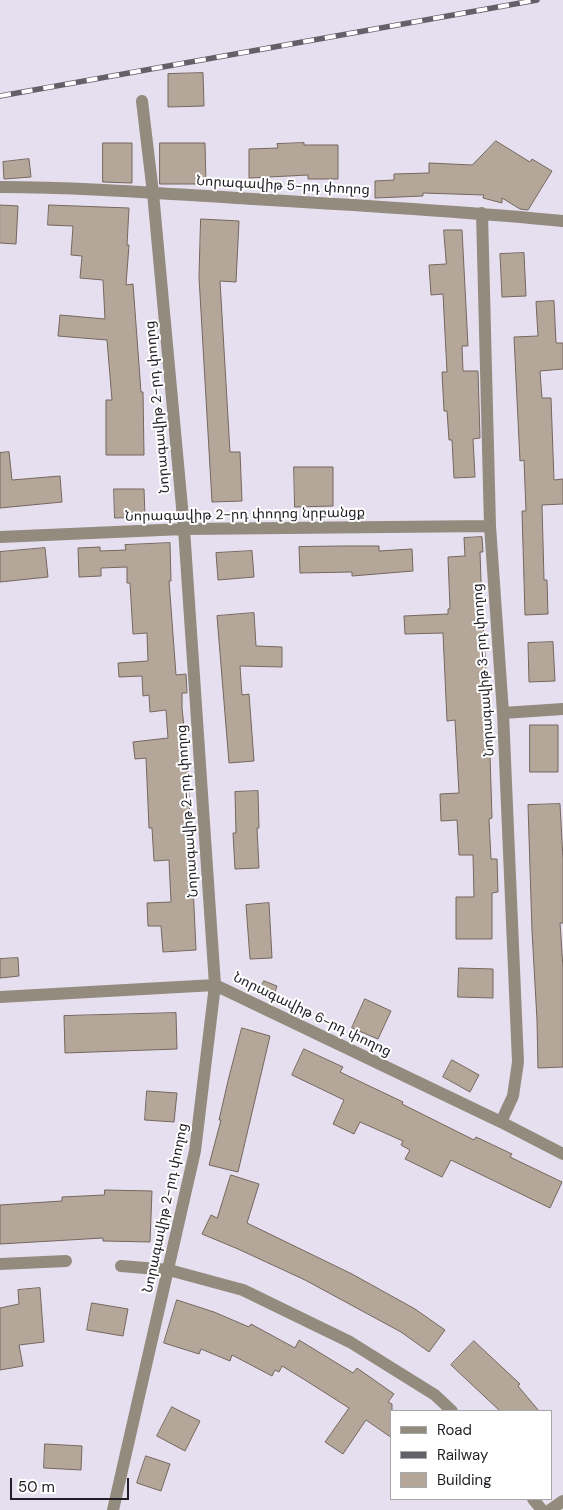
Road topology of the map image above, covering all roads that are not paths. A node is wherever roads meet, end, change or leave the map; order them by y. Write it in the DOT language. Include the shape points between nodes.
graph roads {
  1 [pos="142,101"];
  2 [pos="0,187"];
  3 [pos="153,193"];
  4 [pos="482,213"];
  5 [pos="563,221"];
  6 [pos="490,526"];
  7 [pos="184,529"];
  8 [pos="0,537"];
  9 [pos="563,709"];
  10 [pos="503,713"];
  11 [pos="215,985"];
  12 [pos="0,997"];
  13 [pos="501,1122"];
  14 [pos="563,1154"];
  15 [pos="66,1261"];
  16 [pos="0,1264"];
  17 [pos="121,1266"];
  18 [pos="169,1270"];
  19 [pos="451,1410"];
  20 [pos="534,1500"];
  21 [pos="563,1501"];
  22 [pos="113,1510"];
  23 [pos="542,1510"];
  24 [pos="550,1510"];
  1 -- 3 [label="street, Նորագավիթ 2-րդ փողոց"];
  2 -- 3 [label="street, Նորագավիթ 5-րդ փողոց"];
  3 -- 4 [label="street, Նորագավիթ 5-րդ փողոց"];
  3 -- 7 [label="street, Նորագավիթ 2-րդ փողոց"];
  4 -- 5 [label="street, Նորագավիթ 5-րդ փողոց"];
  4 -- 6 [label="street, Նորագավիթ 3-րդ փողոց"];
  6 -- 7 [label="street, Նորագավիթ 2-րդ փողոց նրբանցք"];
  6 -- 10 [label="street, Նորագավիթ 3-րդ փողոց"];
  7 -- 8 [label="street, Նորագավիթ 2-րդ փողոց նրբանցք"];
  7 -- 11 [label="street, Նորագավիթ 2-րդ փողոց"];
  9 -- 10 [label="street"];
  10 -- 13 [label="street, Նորագավիթ 3-րդ փողոց" via="518,1062 513,1096"];
  11 -- 12 [label="street, Նորագավիթ 6-րդ փողոց"];
  11 -- 13 [label="street, Նորագավիթ 6-րդ փողոց"];
  11 -- 18 [label="street, Նորագավիթ 2-րդ փողոց" via="195,1151"];
  13 -- 14 [label="street, Նորագավիթ 6-րդ փողոց"];
  15 -- 16 [label="street"];
  17 -- 18 [label="street"];
  18 -- 19 [label="street" via="243,1290 350,1342 435,1395"];
  18 -- 22 [label="street, Նորագավիթ 2-րդ փողոց"];
  20 -- 23 [label="street"];
  21 -- 24 [label="street"];
}
